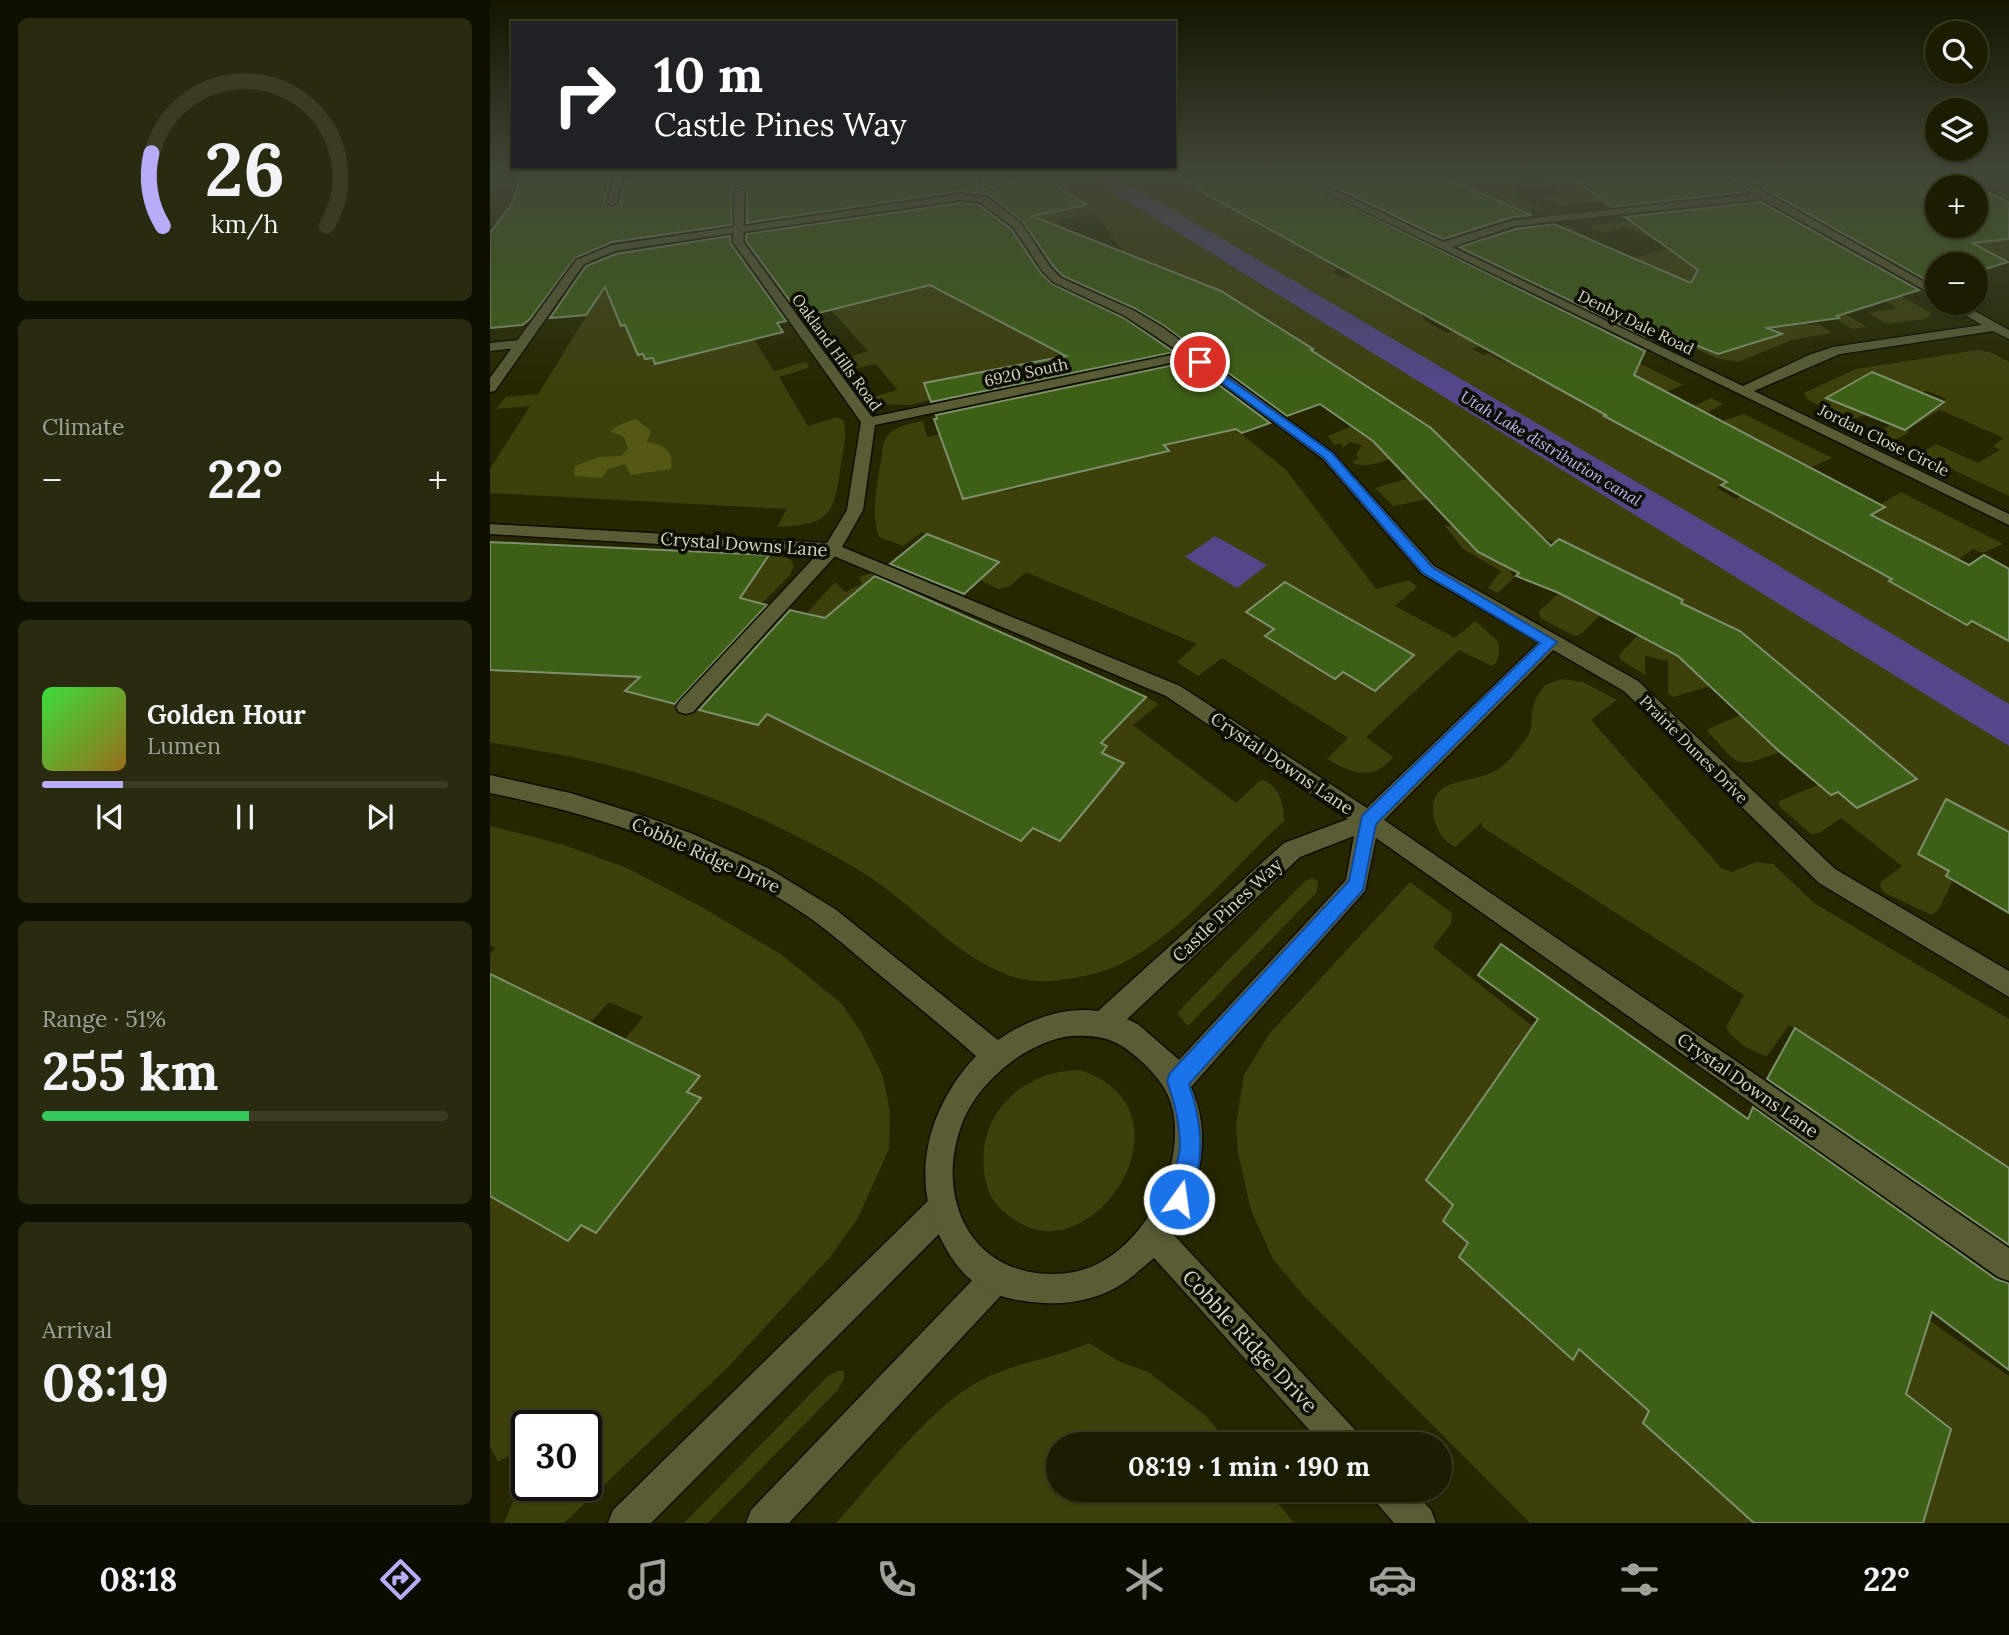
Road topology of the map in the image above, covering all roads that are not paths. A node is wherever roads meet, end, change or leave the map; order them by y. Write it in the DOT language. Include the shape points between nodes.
graph roads {
  1 [pos="636,243"];
  2 [pos="739,243"];
  3 [pos="1029,243"];
  4 [pos="1437,243"];
  5 [pos="1453,243"];
  6 [pos="1847,243"];
  7 [pos="1443,246"];
  8 [pos="1925,287"];
  9 [pos="1974,315"];
  10 [pos="1995,327"];
  11 [pos="2009,335"];
  12 [pos="521,344"];
  13 [pos="490,346"];
  14 [pos="1190,355"];
  15 [pos="490,388"];
  16 [pos="1743,391"];
  17 [pos="868,422"];
  18 [pos="2009,520"];
  19 [pos="490,529"];
  20 [pos="832,549"];
  21 [pos="1550,642"];
  22 [pos="686,707"];
  23 [pos="490,784"];
  24 [pos="1368,821"];
  25 [pos="2009,985"];
  26 [pos="1102,1025"];
  27 [pos="995,1055"];
  28 [pos="1178,1081"];
  29 [pos="943,1208"];
  30 [pos="1155,1237"];
  31 [pos="2009,1266"];
  32 [pos="996,1278"];
  33 [pos="1334,1432"];
  34 [pos="1399,1502"];
  35 [pos="626,1523"];
  36 [pos="764,1523"];
  37 [pos="1418,1523"];
  1 -- 12 [label="street, Prairie Dunes Drive" via="612,247 580,262"];
  2 -- 17 [label="street, Oakland Hills Road"];
  3 -- 14 [label="street, Prairie Dunes Drive" via="1057,280 1129,313"];
  4 -- 7 [label="street, Denby Dale Road"];
  5 -- 7 [label="street"];
  6 -- 8 [label="street"];
  7 -- 16 [label="street, Denby Dale Road"];
  9 -- 10 [label="street"];
  10 -- 11 [label="street"];
  10 -- 16 [label="street" via="1838,350"];
  12 -- 13 [label="street"];
  12 -- 15 [label="street"];
  14 -- 17 [label="street, 6920 South"];
  14 -- 21 [label="street, Prairie Dunes Drive" via="1328,456 1428,570"];
  16 -- 18 [label="street, Jordan Close Circle"];
  17 -- 20 [label="street, Oakland Hills Road" via="855,510"];
  19 -- 20 [label="street, Crystal Downs Lane"];
  20 -- 22 [label="street, Oakland Hills Road"];
  20 -- 24 [label="street, Crystal Downs Lane" via="1173,691"];
  21 -- 24 [label="street, Castle Pines Way"];
  21 -- 25 [label="street, Prairie Dunes Drive" via="1631,686 1827,876"];
  23 -- 27 [label="street, Cobble Ridge Drive" via="607,812 753,873 847,933"];
  24 -- 26 [label="street, Castle Pines Way" via="1292,850"];
  24 -- 28 [label="street" via="1357,884"];
  24 -- 31 [label="street, Crystal Downs Lane"];
  26 -- 27 [label="street" via="1060,1024 1027,1035"];
  26 -- 28 [label="street" via="1128,1032 1157,1052"];
  27 -- 29 [label="street" via="970,1082 950,1116 940,1149 938,1193"];
  28 -- 30 [label="street" via="1190,1117 1191,1151 1179,1199"];
  29 -- 32 [label="street" via="949,1230 971,1262"];
  29 -- 35 [label="street"];
  30 -- 32 [label="street" via="1121,1269 1083,1286 1040,1292"];
  30 -- 33 [label="street, Cobble Ridge Drive"];
  32 -- 36 [label="street"];
  34 -- 37 [label="street"];
}
